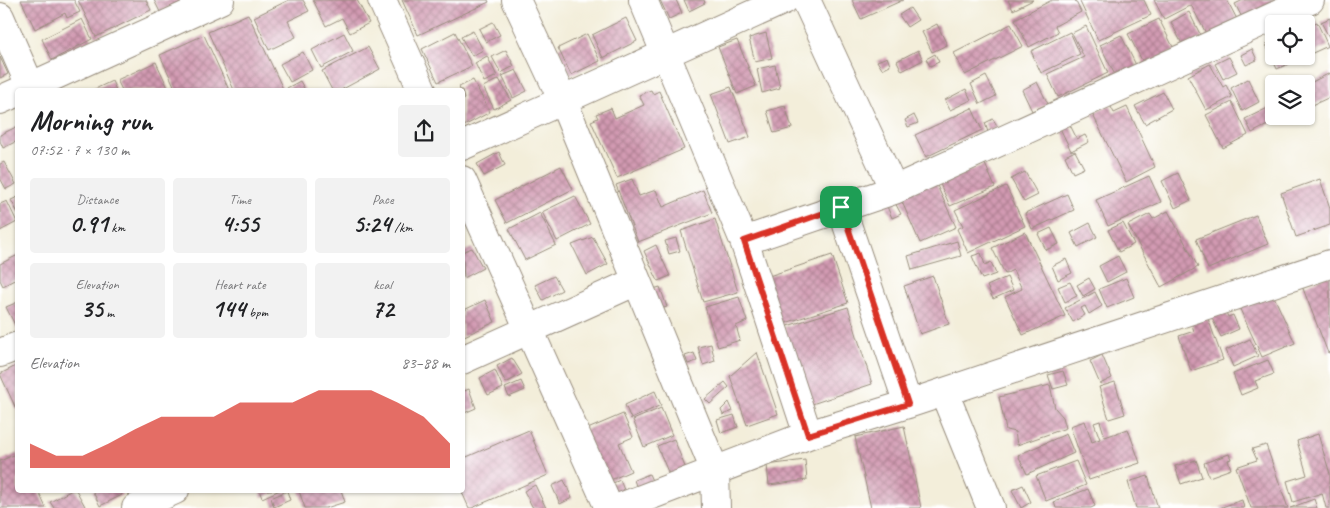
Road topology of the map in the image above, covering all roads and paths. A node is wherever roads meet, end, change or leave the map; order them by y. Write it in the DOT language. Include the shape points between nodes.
graph roads {
  1 [pos="220,0"];
  2 [pos="382,0"];
  3 [pos="516,0"];
  4 [pos="644,0"];
  5 [pos="784,0"];
  6 [pos="806,0"];
  7 [pos="1310,0"];
  8 [pos="0,17"];
  9 [pos="666,54"];
  10 [pos="25,88"];
  11 [pos="30,88"];
  12 [pos="421,88"];
  13 [pos="15,94"];
  14 [pos="0,100"];
  15 [pos="563,101"];
  16 [pos="465,145"];
  17 [pos="465,187"];
  18 [pos="894,190"];
  19 [pos="841,207"];
  20 [pos="744,241"];
  21 [pos="1330,264"];
  22 [pos="637,281"];
  23 [pos="529,329"];
  24 [pos="15,347"];
  25 [pos="0,353"];
  26 [pos="465,359"];
  27 [pos="944,392"];
  28 [pos="908,404"];
  29 [pos="808,435"];
  30 [pos="715,471"];
  31 [pos="172,495"];
  32 [pos="136,508"];
  33 [pos="609,508"];
  34 [pos="618,508"];
  35 [pos="716,508"];
  36 [pos="991,508"];
  1 -- 11 [label="street"];
  2 -- 12 [label="street"];
  3 -- 15 [label="street"];
  4 -- 9 [label="street"];
  5 -- 9 [label="street"];
  6 -- 18 [label="street"];
  7 -- 18 [label="street"];
  8 -- 10 [label="street"];
  9 -- 15 [label="street"];
  9 -- 20 [label="street"];
  13 -- 14 [label="street"];
  15 -- 16 [label="street"];
  15 -- 22 [label="street"];
  17 -- 23 [label="street"];
  18 -- 19 [label="street"];
  19 -- 20 [label="street"];
  19 -- 28 [label="street"];
  20 -- 29 [label="street"];
  21 -- 27 [label="street"];
  22 -- 23 [label="street"];
  22 -- 30 [label="street"];
  23 -- 26 [label="street"];
  23 -- 33 [label="street"];
  24 -- 25 [label="street"];
  27 -- 28 [label="street"];
  27 -- 36 [label="street"];
  28 -- 29 [label="street"];
  29 -- 30 [label="street"];
  30 -- 34 [label="street"];
  30 -- 35 [label="street"];
  31 -- 32 [label="street"];
}
